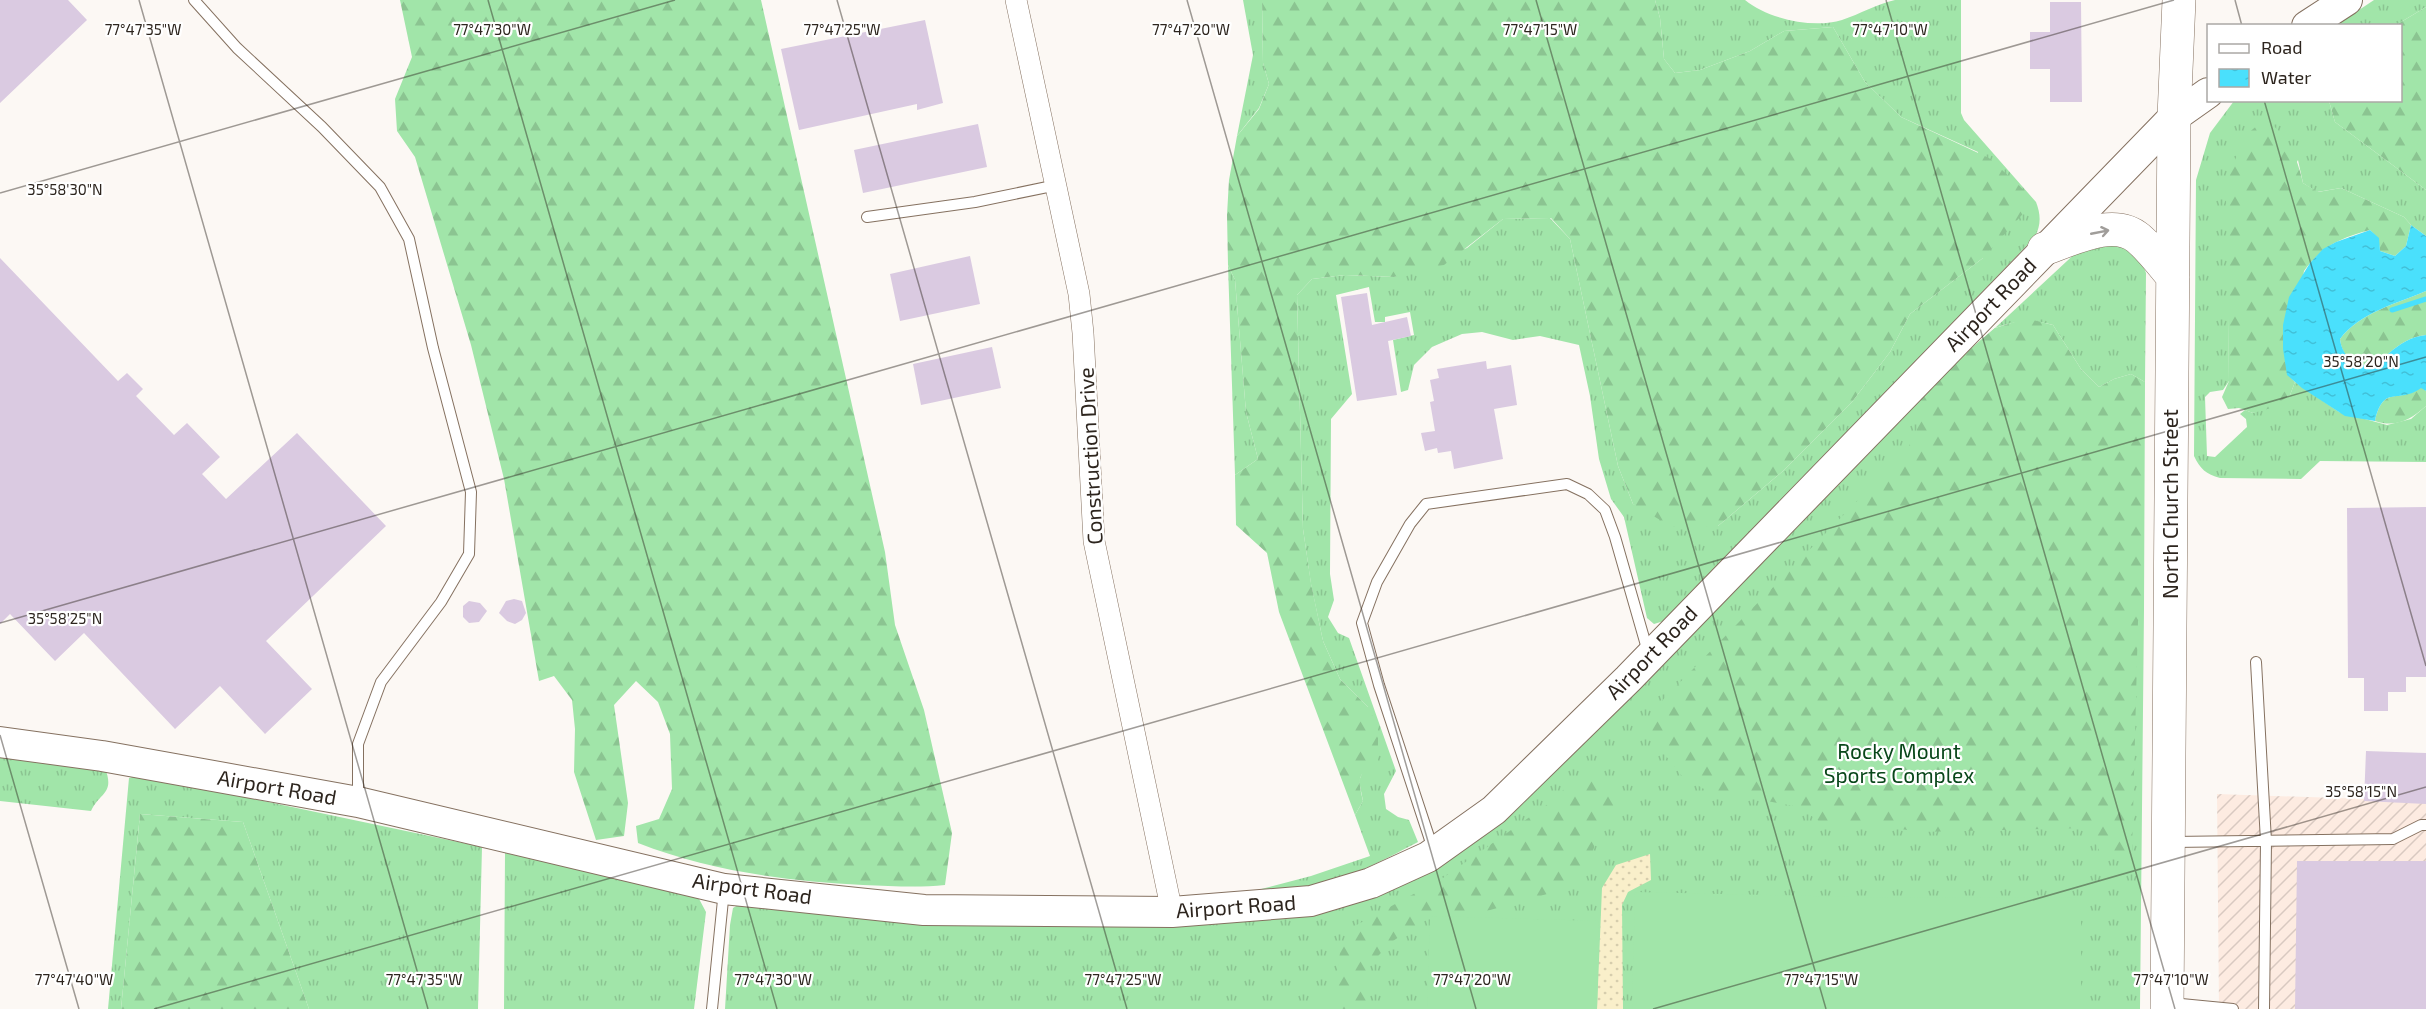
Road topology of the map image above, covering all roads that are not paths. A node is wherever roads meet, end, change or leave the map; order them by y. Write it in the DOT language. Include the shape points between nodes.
graph roads {
  1 [pos="194,0"];
  2 [pos="1016,0"];
  3 [pos="2179,0"];
  4 [pos="2347,0"];
  5 [pos="2310,24"];
  6 [pos="2207,94"];
  7 [pos="2174,117"];
  8 [pos="1057,185"];
  9 [pos="867,217"];
  10 [pos="2044,249"];
  11 [pos="2173,277"];
  12 [pos="1649,657"];
  13 [pos="2256,662"];
  14 [pos="0,742"];
  15 [pos="358,802"];
  16 [pos="2426,825"];
  17 [pos="2266,841"];
  18 [pos="2168,842"];
  19 [pos="1434,852"];
  20 [pos="724,889"];
  21 [pos="1172,912"];
  22 [pos="2167,1006"];
  23 [pos="712,1009"];
  24 [pos="2233,1009"];
  25 [pos="2264,1009"];
  1 -- 15 [label="lane" via="237,48 381,187 410,239 471,492 469,554 441,602 381,682 358,744"];
  2 -- 8 [label="street, Construction Drive"];
  3 -- 7 [label="main road, North Church Street"];
  4 -- 5 [label="main road"];
  6 -- 7 [label="main road, Airport Road"];
  7 -- 10 [label="main road, Airport Road"];
  7 -- 11 [label="main road, North Church Street"];
  8 -- 9 [label="lane" via="975,202"];
  8 -- 21 [label="street, Construction Drive" via="1080,304 1094,541"];
  10 -- 11 [label="main road, one-way" via="2100,231 2126,231 2138,237"];
  10 -- 12 [label="main road, Airport Road"];
  11 -- 18 [label="main road, North Church Street"];
  12 -- 19 [label="main road, Airport Road" via="1494,810"];
  12 -- 19 [label="lane" via="1605,510 1588,494 1567,484 1426,504 1377,582 1362,623"];
  13 -- 17 [label="lane"];
  14 -- 15 [label="main road, Airport Road" via="102,756"];
  15 -- 20 [label="main road, Airport Road"];
  16 -- 17 [label="lane" via="2393,839"];
  17 -- 18 [label="lane"];
  17 -- 25 [label="lane"];
  18 -- 22 [label="main road, North Church Street"];
  19 -- 21 [label="main road, Airport Road" via="1371,883 1311,901"];
  20 -- 21 [label="main road, Airport Road" via="924,910"];
  20 -- 23 [label="lane"];
  22 -- 24 [label="lane"];
}
